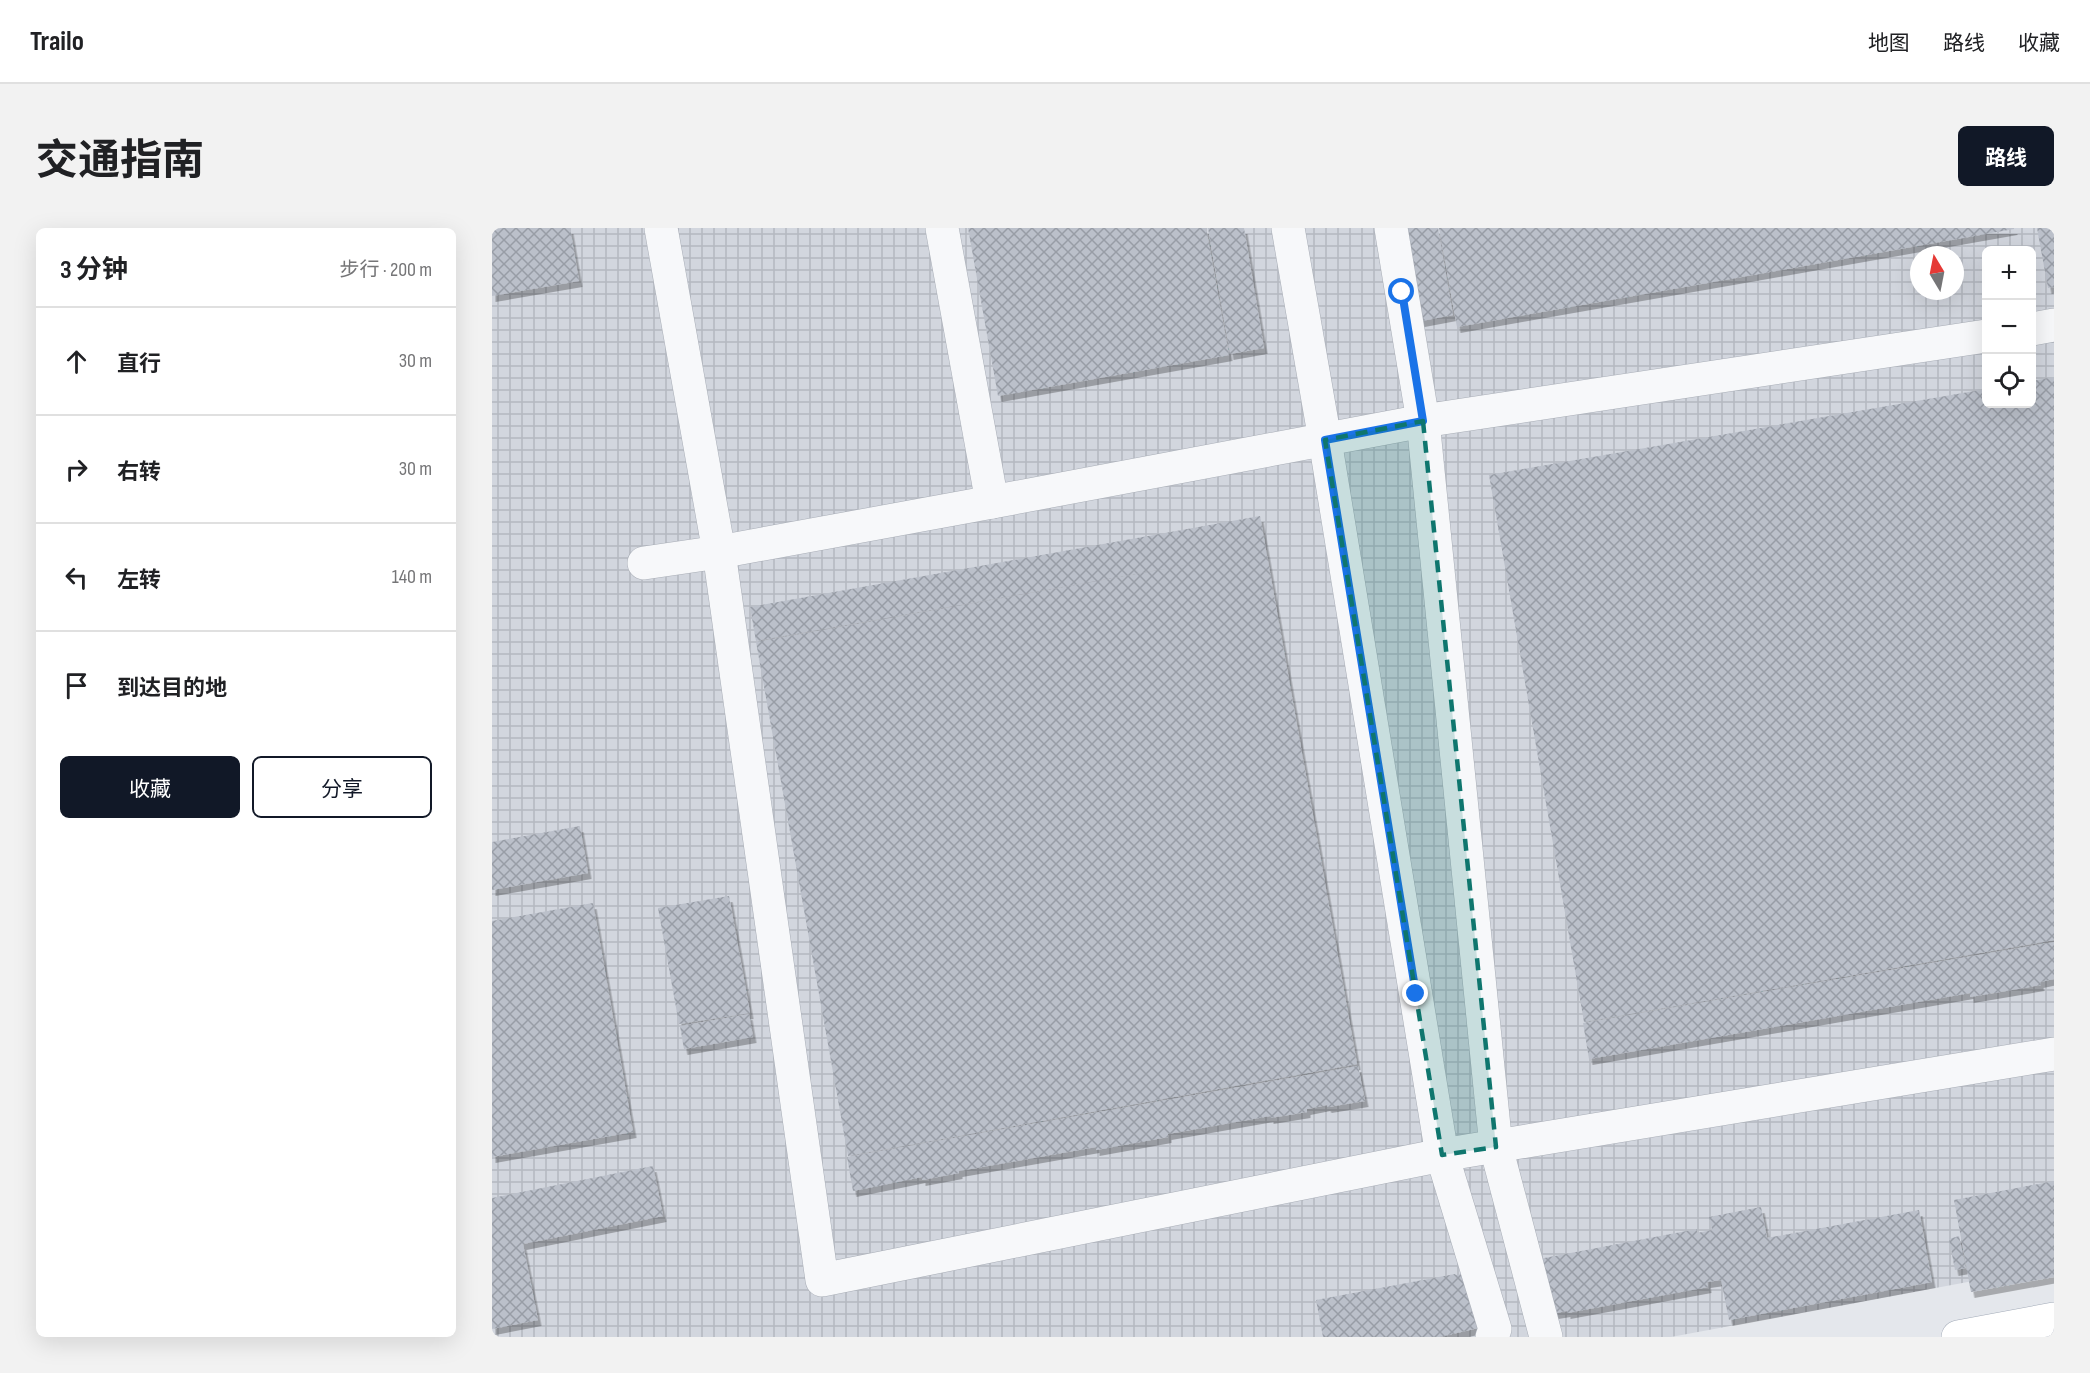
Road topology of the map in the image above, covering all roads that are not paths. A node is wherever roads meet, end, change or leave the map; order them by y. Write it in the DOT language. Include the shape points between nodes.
graph roads {
  1 [pos="661,228"];
  2 [pos="942,228"];
  3 [pos="1288,228"];
  4 [pos="1391,228"];
  5 [pos="2054,326"];
  6 [pos="2036,328"];
  7 [pos="1982,337"];
  8 [pos="1423,421"];
  9 [pos="1325,440"];
  10 [pos="992,502"];
  11 [pos="719,552"];
  12 [pos="644,563"];
  13 [pos="2054,1054"];
  14 [pos="1496,1147"];
  15 [pos="1442,1155"];
  16 [pos="2054,1319"];
  17 [pos="1492,1337"];
  18 [pos="1546,1337"];
  19 [pos="1958,1337"];
  1 -- 11 [label="street"];
  2 -- 10 [label="street"];
  3 -- 9 [label="street"];
  4 -- 8 [label="street"];
  5 -- 6 [label="street"];
  7 -- 8 [label="street"];
  8 -- 9 [label="street"];
  8 -- 14 [label="street"];
  9 -- 10 [label="street"];
  9 -- 15 [label="street"];
  10 -- 11 [label="street"];
  11 -- 12 [label="street"];
  11 -- 15 [label="street" via="822,1280"];
  13 -- 14 [label="street"];
  14 -- 15 [label="street"];
  14 -- 18 [label="street"];
  15 -- 17 [label="street" via="1495,1329"];
  16 -- 19 [label="main road"];
}
